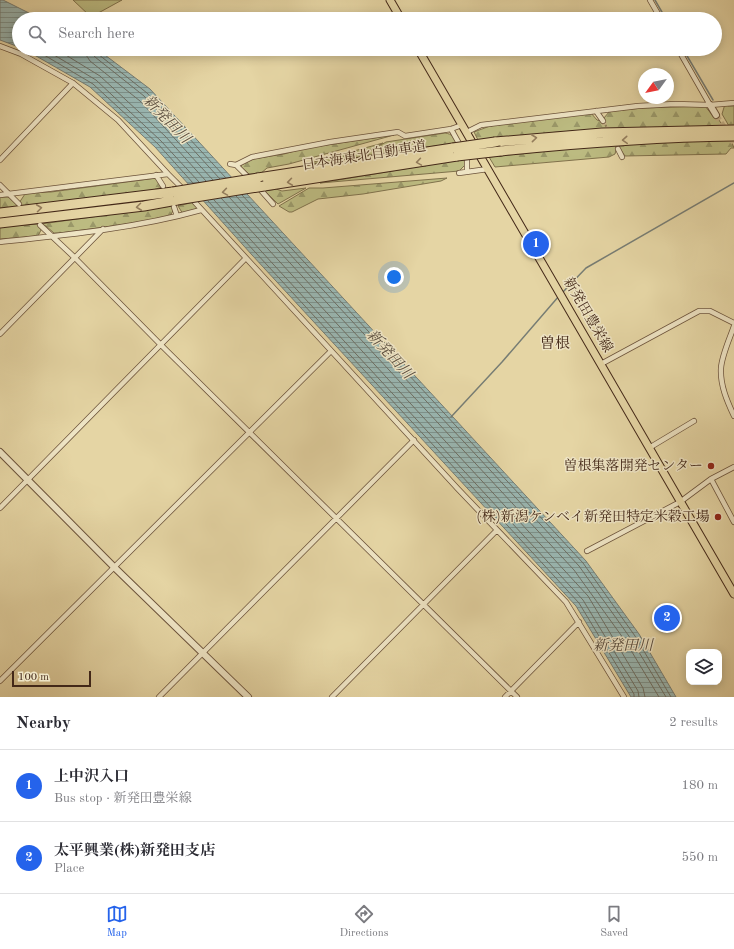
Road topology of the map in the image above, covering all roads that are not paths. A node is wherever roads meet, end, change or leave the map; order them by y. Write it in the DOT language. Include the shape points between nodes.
graph roads {
  1 [pos="390,0"];
  2 [pos="650,0"];
  3 [pos="397,12"];
  4 [pos="657,12"];
  5 [pos="0,46"];
  6 [pos="12,51"];
  7 [pos="25,56"];
  8 [pos="422,56"];
  9 [pos="682,56"];
  10 [pos="72,83"];
  11 [pos="734,102"];
  12 [pos="710,105"];
  13 [pos="596,111"];
  14 [pos="716,115"];
  15 [pos="603,121"];
  16 [pos="462,125"];
  17 [pos="451,129"];
  18 [pos="734,130"];
  19 [pos="467,132"];
  20 [pos="734,136"];
  21 [pos="618,149"];
  22 [pos="622,157"];
  23 [pos="0,160"];
  24 [pos="230,164"];
  25 [pos="236,165"];
  26 [pos="488,169"];
  27 [pos="467,171"];
  28 [pos="459,173"];
  29 [pos="168,174"];
  30 [pos="156,175"];
  31 [pos="0,185"];
  32 [pos="164,186"];
  33 [pos="9,194"];
  34 [pos="0,195"];
  35 [pos="175,200"];
  36 [pos="18,204"];
  37 [pos="273,204"];
  38 [pos="201,210"];
  39 [pos="0,213"];
  40 [pos="177,216"];
  41 [pos="0,223"];
  42 [pos="40,225"];
  43 [pos="103,229"];
  44 [pos="52,237"];
  45 [pos="0,242"];
  46 [pos="74,257"];
  47 [pos="246,258"];
  48 [pos="734,325"];
  49 [pos="0,334"];
  50 [pos="161,345"];
  51 [pos="331,350"];
  52 [pos="601,364"];
  53 [pos="734,416"];
  54 [pos="694,421"];
  55 [pos="250,431"];
  56 [pos="414,440"];
  57 [pos="649,448"];
  58 [pos="0,452"];
  59 [pos="734,467"];
  60 [pos="711,479"];
  61 [pos="28,480"];
  62 [pos="680,502"];
  63 [pos="0,508"];
  64 [pos="337,519"];
  65 [pos="734,522"];
  66 [pos="497,530"];
  67 [pos="587,551"];
  68 [pos="114,567"];
  69 [pos="734,594"];
  70 [pos="424,605"];
  71 [pos="579,622"];
  72 [pos="203,654"];
  73 [pos="0,681"];
  74 [pos="511,691"];
  75 [pos="159,697"];
  76 [pos="248,697"];
  77 [pos="332,697"];
  78 [pos="505,697"];
  79 [pos="517,697"];
  80 [pos="624,697"];
  1 -- 3 [label="main road"];
  2 -- 4 [label="street"];
  5 -- 6 [label="street"];
  7 -- 10 [label="street"];
  8 -- 16 [label="main road, 新発田豊栄線"];
  9 -- 12 [label="street"];
  10 -- 23 [label="street"];
  10 -- 29 [label="street" via="118,120"];
  11 -- 12 [label="street"];
  12 -- 13 [label="street" via="675,104"];
  12 -- 14 [label="street"];
  13 -- 15 [label="street"];
  13 -- 19 [label="street" via="481,125"];
  16 -- 17 [label="street"];
  16 -- 19 [label="main road, 新発田豊栄線"];
  17 -- 25 [label="street" via="405,136 398,132 330,142 252,158"];
  17 -- 27 [label="street" via="467,160"];
  35 -- 18 [label="highway, 日本海東北自動車道, one-way, bridge" via="258,178 496,142 602,133"];
  19 -- 26 [label="main road, 新発田豊栄線"];
  20 -- 35 [label="highway, 日本海東北自動車道, one-way, bridge" via="554,145 457,156"];
  21 -- 22 [label="street"];
  24 -- 25 [label="street"];
  25 -- 37 [label="street"];
  26 -- 27 [label="street"];
  26 -- 52 [label="main road, 新発田豊栄線"];
  27 -- 28 [label="street"];
  29 -- 30 [label="street"];
  29 -- 38 [label="street"];
  30 -- 32 [label="street"];
  30 -- 33 [label="street"];
  31 -- 33 [label="street"];
  33 -- 34 [label="street"];
  33 -- 36 [label="street"];
  39 -- 35 [label="highway, 日本海東北自動車道, one-way"];
  35 -- 40 [label="street"];
  35 -- 41 [label="highway, 日本海東北自動車道, one-way"];
  38 -- 40 [label="street"];
  38 -- 47 [label="street"];
  40 -- 43 [label="street"];
  42 -- 44 [label="street"];
  43 -- 44 [label="street"];
  43 -- 46 [label="street"];
  44 -- 45 [label="street"];
  44 -- 46 [label="street"];
  46 -- 49 [label="street"];
  46 -- 50 [label="street"];
  47 -- 50 [label="street"];
  47 -- 51 [label="street"];
  48 -- 52 [label="street" via="710,311 699,311"];
  48 -- 53 [label="street" via="721,367 722,384"];
  50 -- 55 [label="street"];
  50 -- 61 [label="street"];
  51 -- 55 [label="street"];
  51 -- 56 [label="street"];
  52 -- 57 [label="main road, 新発田豊栄線"];
  54 -- 57 [label="street"];
  55 -- 64 [label="street"];
  55 -- 68 [label="street"];
  56 -- 64 [label="street"];
  56 -- 66 [label="street"];
  57 -- 62 [label="main road, 新発田豊栄線"];
  58 -- 61 [label="street"];
  59 -- 60 [label="street"];
  60 -- 62 [label="street"];
  60 -- 65 [label="street"];
  61 -- 63 [label="street"];
  61 -- 68 [label="street"];
  62 -- 67 [label="street"];
  62 -- 69 [label="main road, 新発田豊栄線"];
  64 -- 70 [label="street"];
  64 -- 72 [label="street"];
  66 -- 70 [label="street"];
  66 -- 71 [label="street" via="566,602"];
  68 -- 72 [label="street"];
  68 -- 73 [label="street"];
  70 -- 74 [label="street"];
  70 -- 77 [label="street"];
  71 -- 74 [label="street"];
  71 -- 80 [label="street"];
  72 -- 75 [label="street"];
  72 -- 76 [label="street"];
  74 -- 78 [label="street"];
  74 -- 79 [label="street"];
}
